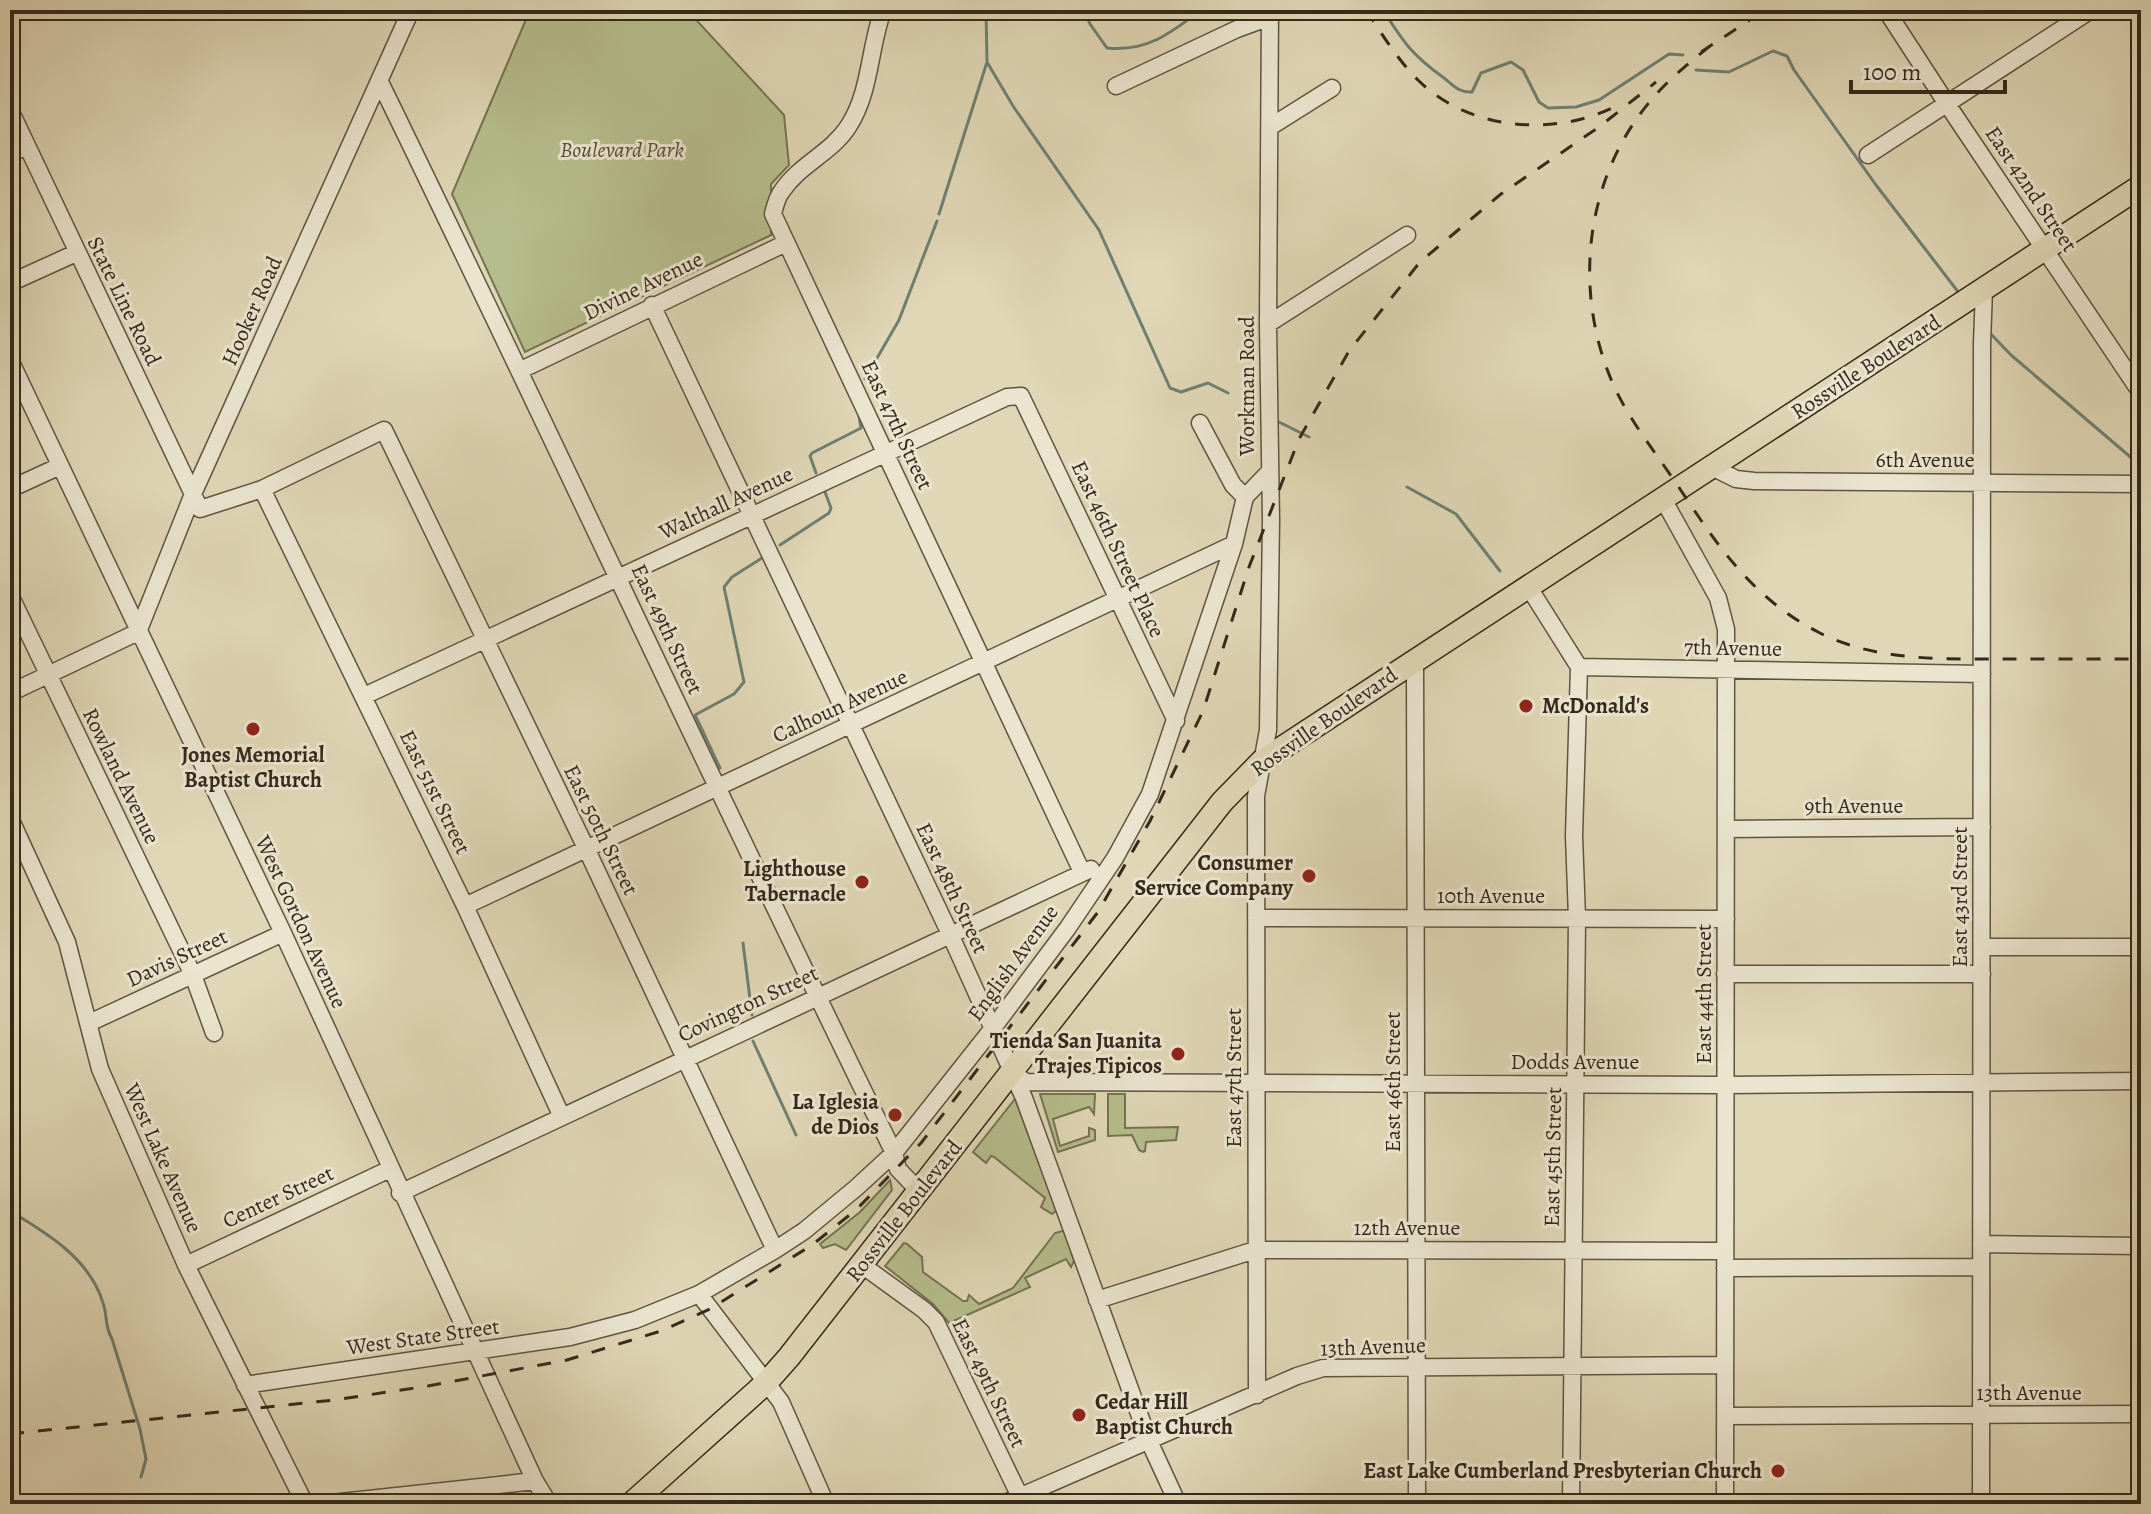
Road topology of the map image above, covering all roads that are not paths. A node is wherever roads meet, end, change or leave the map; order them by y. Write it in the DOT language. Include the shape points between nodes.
graph roads {
  1 [pos="411,10"];
  2 [pos="883,10"];
  3 [pos="1886,10"];
  4 [pos="2091,10"];
  5 [pos="1270,14"];
  6 [pos="380,82"];
  7 [pos="1116,86"];
  8 [pos="1332,88"];
  9 [pos="1947,104"];
  10 [pos="10,110"];
  11 [pos="1270,127"];
  12 [pos="26,146"];
  13 [pos="10,154"];
  14 [pos="1868,155"];
  15 [pos="2141,186"];
  16 [pos="1407,235"];
  17 [pos="786,243"];
  18 [pos="2046,248"];
  19 [pos="76,253"];
  20 [pos="10,283"];
  21 [pos="1984,289"];
  22 [pos="652,305"];
  23 [pos="1268,324"];
  24 [pos="10,360"];
  25 [pos="521,370"];
  26 [pos="2140,390"];
  27 [pos="1021,396"];
  28 [pos="1200,423"];
  29 [pos="886,453"];
  30 [pos="60,466"];
  31 [pos="1712,467"];
  32 [pos="1270,471"];
  33 [pos="1982,482"];
  34 [pos="2141,484"];
  35 [pos="10,489"];
  36 [pos="262,489"];
  37 [pos="1245,497"];
  38 [pos="1663,499"];
  39 [pos="197,502"];
  40 [pos="751,516"];
  41 [pos="1234,544"];
  42 [pos="619,578"];
  43 [pos="1528,586"];
  44 [pos="10,595"];
  45 [pos="1117,599"];
  46 [pos="138,632"];
  47 [pos="484,639"];
  48 [pos="1415,659"];
  49 [pos="985,662"];
  50 [pos="1579,667"];
  51 [pos="1727,670"];
  52 [pos="1982,674"];
  53 [pos="48,675"];
  54 [pos="10,693"];
  55 [pos="364,696"];
  56 [pos="1176,721"];
  57 [pos="851,725"];
  58 [pos="1262,761"];
  59 [pos="717,788"];
  60 [pos="10,818"];
  61 [pos="1982,827"];
  62 [pos="1726,829"];
  63 [pos="586,848"];
  64 [pos="1115,858"];
  65 [pos="1082,872"];
  66 [pos="465,906"];
  67 [pos="1256,918"];
  68 [pos="1415,918"];
  69 [pos="1577,918"];
  70 [pos="1726,919"];
  71 [pos="283,933"];
  72 [pos="950,934"];
  73 [pos="1982,947"];
  74 [pos="2141,947"];
  75 [pos="1725,974"];
  76 [pos="1982,974"];
  77 [pos="193,975"];
  78 [pos="817,997"];
  79 [pos="89,1023"];
  80 [pos="993,1028"];
  81 [pos="214,1033"];
  82 [pos="684,1058"];
  83 [pos="1012,1073"];
  84 [pos="1981,1081"];
  85 [pos="2141,1081"];
  86 [pos="1576,1083"];
  87 [pos="1255,1085"];
  88 [pos="1415,1085"];
  89 [pos="1726,1085"];
  90 [pos="562,1117"];
  91 [pos="894,1153"];
  92 [pos="390,1169"];
  93 [pos="919,1191"];
  94 [pos="400,1193"];
  95 [pos="1981,1244"];
  96 [pos="2141,1246"];
  97 [pos="775,1250"];
  98 [pos="1255,1250"];
  99 [pos="1414,1250"];
  100 [pos="1574,1250"];
  101 [pos="1725,1260"];
  102 [pos="186,1265"];
  103 [pos="862,1265"];
  104 [pos="1980,1267"];
  105 [pos="699,1294"];
  106 [pos="1097,1300"];
  107 [pos="606,1329"];
  108 [pos="474,1351"];
  109 [pos="1725,1365"];
  110 [pos="1415,1366"];
  111 [pos="1573,1368"];
  112 [pos="766,1383"];
  113 [pos="245,1385"];
  114 [pos="1257,1395"];
  115 [pos="2141,1414"];
  116 [pos="1979,1415"];
  117 [pos="1725,1416"];
  118 [pos="1149,1441"];
  119 [pos="535,1481"];
  120 [pos="1022,1500"];
  121 [pos="305,1504"];
  122 [pos="322,1504"];
  123 [pos="549,1504"];
  124 [pos="631,1504"];
  125 [pos="826,1504"];
  126 [pos="1003,1504"];
  127 [pos="1178,1504"];
  128 [pos="1417,1504"];
  129 [pos="1571,1504"];
  130 [pos="1725,1504"];
  131 [pos="1981,1504"];
  1 -- 6 [label="street, Hooker Road"];
  2 -- 17 [label="street, East 47th Street" via="856,114 780,192 773,214"];
  3 -- 9 [label="street, East 42nd Street"];
  4 -- 9 [label="street"];
  5 -- 7 [label="street"];
  5 -- 11 [label="street, Workman Road"];
  6 -- 25 [label="street, East 49th Street"];
  6 -- 39 [label="street, Hooker Road"];
  8 -- 11 [label="street"];
  9 -- 14 [label="street"];
  9 -- 18 [label="street, East 42nd Street"];
  10 -- 12 [label="street, State Line Road"];
  11 -- 23 [label="street, Workman Road"];
  12 -- 13 [label="street"];
  12 -- 19 [label="street, State Line Road"];
  15 -- 18 [label="highway, Rossville Boulevard"];
  16 -- 23 [label="street"];
  17 -- 22 [label="street, Divine Avenue"];
  17 -- 29 [label="street, East 47th Street"];
  18 -- 21 [label="highway, Rossville Boulevard"];
  18 -- 26 [label="street, East 42nd Street"];
  19 -- 20 [label="street"];
  19 -- 39 [label="street, State Line Road"];
  21 -- 31 [label="highway, Rossville Boulevard"];
  21 -- 33 [label="street, East 43rd Street"];
  22 -- 25 [label="street, Divine Avenue"];
  22 -- 40 [label="street, East 48th Street"];
  23 -- 32 [label="street, Workman Road"];
  24 -- 30 [label="street, West Gordon Avenue"];
  25 -- 42 [label="street, East 49th Street"];
  27 -- 29 [label="street, Walthall Avenue" via="1007,397"];
  27 -- 45 [label="street, East 46th Street Place"];
  28 -- 37 [label="street" via="1233,485"];
  29 -- 40 [label="street, Walthall Avenue"];
  29 -- 49 [label="street, East 47th Street"];
  30 -- 35 [label="street"];
  30 -- 46 [label="street, West Gordon Avenue"];
  31 -- 33 [label="street, 6th Avenue" via="1754,481"];
  31 -- 38 [label="highway, Rossville Boulevard"];
  32 -- 37 [label="street"];
  32 -- 58 [label="street, Workman Road" via="1268,730"];
  33 -- 34 [label="street, 6th Avenue"];
  33 -- 52 [label="street, East 43rd Street"];
  36 -- 39 [label="street"];
  36 -- 47 [label="street, East 50th Street" via="384,430"];
  36 -- 55 [label="street, East 51st Street"];
  37 -- 41 [label="street, English Avenue"];
  38 -- 43 [label="highway, Rossville Boulevard"];
  38 -- 51 [label="street, East 44th Street" via="1724,614"];
  39 -- 46 [label="street, Hooker Road"];
  40 -- 42 [label="street, Walthall Avenue"];
  40 -- 57 [label="street, East 48th Street"];
  41 -- 45 [label="street, Calhoun Avenue"];
  41 -- 56 [label="street, English Avenue"];
  42 -- 47 [label="street, Walthall Avenue"];
  42 -- 59 [label="street, East 49th Street"];
  43 -- 48 [label="highway, Rossville Boulevard"];
  43 -- 50 [label="street"];
  44 -- 53 [label="street, Rowland Avenue"];
  45 -- 49 [label="street, Calhoun Avenue"];
  45 -- 56 [label="street, East 46th Street Place"];
  46 -- 53 [label="street"];
  46 -- 71 [label="street, West Gordon Avenue"];
  47 -- 55 [label="street, Walthall Avenue"];
  47 -- 63 [label="street, East 50th Street"];
  48 -- 58 [label="highway, Rossville Boulevard"];
  48 -- 68 [label="street, East 46th Street"];
  49 -- 57 [label="street, Calhoun Avenue"];
  49 -- 65 [label="street, East 47th Street"];
  50 -- 51 [label="street, 7th Avenue"];
  50 -- 69 [label="street, East 45th Street"];
  51 -- 52 [label="street, 7th Avenue"];
  51 -- 62 [label="street, East 44th Street"];
  52 -- 61 [label="street, East 43rd Street"];
  53 -- 54 [label="street"];
  53 -- 77 [label="street, Rowland Avenue"];
  55 -- 66 [label="street, East 51st Street"];
  56 -- 64 [label="street, English Avenue" via="1150,794"];
  57 -- 59 [label="street, Calhoun Avenue"];
  57 -- 72 [label="street, East 48th Street"];
  58 -- 67 [label="street, East 47th Street" via="1256,796"];
  58 -- 83 [label="highway, Rossville Boulevard" via="1222,802"];
  59 -- 63 [label="street, Calhoun Avenue"];
  59 -- 78 [label="street, East 49th Street"];
  60 -- 79 [label="street, West Lake Avenue" via="67,942"];
  61 -- 62 [label="street, 9th Avenue"];
  61 -- 73 [label="street, East 43rd Street"];
  62 -- 70 [label="street, East 44th Street"];
  63 -- 66 [label="street, Calhoun Avenue"];
  63 -- 82 [label="street, East 50th Street"];
  64 -- 65 [label="street, Covington Street"];
  64 -- 80 [label="street, English Avenue"];
  65 -- 72 [label="street, Covington Street"];
  66 -- 90 [label="street, East 51st Street"];
  67 -- 68 [label="street, 10th Avenue"];
  67 -- 87 [label="street, East 47th Street"];
  68 -- 69 [label="street, 10th Avenue"];
  68 -- 88 [label="street, East 46th Street"];
  69 -- 70 [label="street, 10th Avenue"];
  69 -- 86 [label="street, East 45th Street"];
  70 -- 75 [label="street, East 44th Street"];
  71 -- 77 [label="street, Davis Street"];
  71 -- 92 [label="street, West Gordon Avenue"];
  72 -- 78 [label="street, Covington Street"];
  72 -- 80 [label="street, East 48th Street"];
  73 -- 74 [label="street"];
  73 -- 76 [label="street, East 43rd Street"];
  75 -- 76 [label="street"];
  75 -- 89 [label="street, East 44th Street"];
  76 -- 84 [label="street, East 43rd Street"];
  77 -- 79 [label="street, Davis Street"];
  77 -- 81 [label="street, Rowland Avenue"];
  78 -- 82 [label="street, Covington Street"];
  78 -- 91 [label="street, East 49th Street"];
  79 -- 102 [label="street, West Lake Avenue" via="100,1069"];
  80 -- 83 [label="street, East 48th Street"];
  80 -- 91 [label="street, English Avenue"];
  82 -- 90 [label="street, Covington Street"];
  82 -- 97 [label="street, East 50th Street"];
  83 -- 87 [label="street, Dodds Avenue" via="1026,1082"];
  83 -- 93 [label="highway, Rossville Boulevard"];
  83 -- 106 [label="street, East 48th Street"];
  84 -- 85 [label="street, Dodds Avenue"];
  84 -- 89 [label="street, Dodds Avenue"];
  84 -- 95 [label="street, East 43rd Street"];
  86 -- 88 [label="street, Dodds Avenue"];
  86 -- 89 [label="street, Dodds Avenue"];
  86 -- 100 [label="street, East 45th Street"];
  87 -- 88 [label="street, Dodds Avenue"];
  87 -- 98 [label="street, East 47th Street"];
  88 -- 99 [label="street, East 46th Street"];
  89 -- 101 [label="street, East 44th Street"];
  90 -- 94 [label="street, Covington Street"];
  91 -- 93 [label="street, East 49th Street" via="898,1169"];
  91 -- 97 [label="street, English Avenue" via="826,1214"];
  92 -- 94 [label="street, West Gordon Avenue"];
  92 -- 102 [label="street, Center Street"];
  93 -- 103 [label="highway, Rossville Boulevard"];
  94 -- 108 [label="street, West Gordon Avenue"];
  95 -- 96 [label="street"];
  95 -- 104 [label="street, East 43rd Street"];
  97 -- 105 [label="street, English Avenue"];
  98 -- 99 [label="street, 12th Avenue"];
  98 -- 106 [label="street, 12th Avenue"];
  98 -- 114 [label="street, East 47th Street"];
  99 -- 100 [label="street, 12th Avenue"];
  99 -- 110 [label="street, East 46th Street"];
  100 -- 101 [label="street, 12th Avenue"];
  100 -- 111 [label="street, East 45th Street"];
  101 -- 104 [label="street, 12th Avenue"];
  101 -- 109 [label="street, East 44th Street"];
  102 -- 113 [label="street, West Lake Avenue"];
  103 -- 112 [label="highway, Rossville Boulevard"];
  103 -- 120 [label="street, East 49th Street" via="936,1322"];
  104 -- 116 [label="street, East 43rd Street"];
  105 -- 107 [label="street, English Avenue"];
  105 -- 112 [label="street"];
  106 -- 118 [label="street, East 48th Street"];
  107 -- 108 [label="street, West State Street"];
  108 -- 113 [label="street, West State Street"];
  108 -- 119 [label="street, West Gordon Avenue"];
  109 -- 111 [label="street, 13th Avenue"];
  109 -- 117 [label="street, East 44th Street"];
  110 -- 111 [label="street, 13th Avenue"];
  110 -- 114 [label="street, 13th Avenue" via="1323,1368"];
  110 -- 128 [label="street, East 46th Street"];
  111 -- 129 [label="street, East 45th Street"];
  112 -- 124 [label="highway, Rossville Boulevard"];
  112 -- 125 [label="street" via="781,1402"];
  113 -- 121 [label="street, West Lake Avenue"];
  114 -- 118 [label="street, 13th Avenue"];
  115 -- 116 [label="street, 13th Avenue"];
  116 -- 117 [label="street, 13th Avenue"];
  116 -- 131 [label="street, East 43rd Street"];
  117 -- 130 [label="street, East 44th Street"];
  118 -- 120 [label="street, 13th Avenue"];
  118 -- 127 [label="street, East 48th Street"];
  119 -- 122 [label="street"];
  119 -- 123 [label="street, West Gordon Avenue"];
  120 -- 126 [label="street, 13th Avenue"];
}
